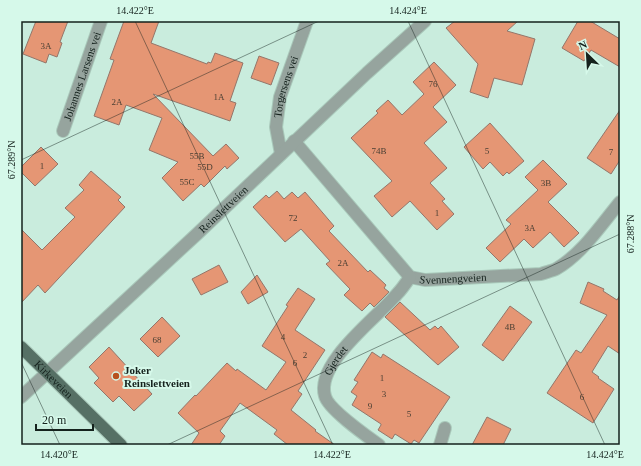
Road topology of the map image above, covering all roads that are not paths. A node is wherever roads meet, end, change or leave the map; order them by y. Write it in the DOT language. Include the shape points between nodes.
graph roads {
  1 [pos="101,21"];
  2 [pos="307,21"];
  3 [pos="424,21"];
  4 [pos="63,131"];
  5 [pos="294,141"];
  6 [pos="281,154"];
  7 [pos="620,202"];
  8 [pos="410,277"];
  9 [pos="21,347"];
  10 [pos="47,372"];
  11 [pos="21,397"];
  12 [pos="445,428"];
  13 [pos="121,445"];
  14 [pos="379,445"];
  15 [pos="440,445"];
  1 -- 4 [label="street, Johannes Larsens vei"];
  2 -- 6 [label="street, Torgersens vei" via="280,97 276,128"];
  3 -- 5 [label="street, Reinslettveien"];
  5 -- 6 [label="street, Reinslettveien"];
  5 -- 8 [label="street, Svennengveien"];
  6 -- 10 [label="street, Reinslettveien"];
  7 -- 8 [label="street, Svennengveien" via="592,237 555,270 541,274 425,280"];
  8 -- 14 [label="street, Gjerdet" via="397,294 345,346 331,365 325,383 325,397 335,409"];
  9 -- 10 [label="main road, Kirkeveien"];
  10 -- 11 [label="street, Reinslettveien"];
  10 -- 13 [label="main road, Kirkeveien"];
  12 -- 15 [label="street"];
}
